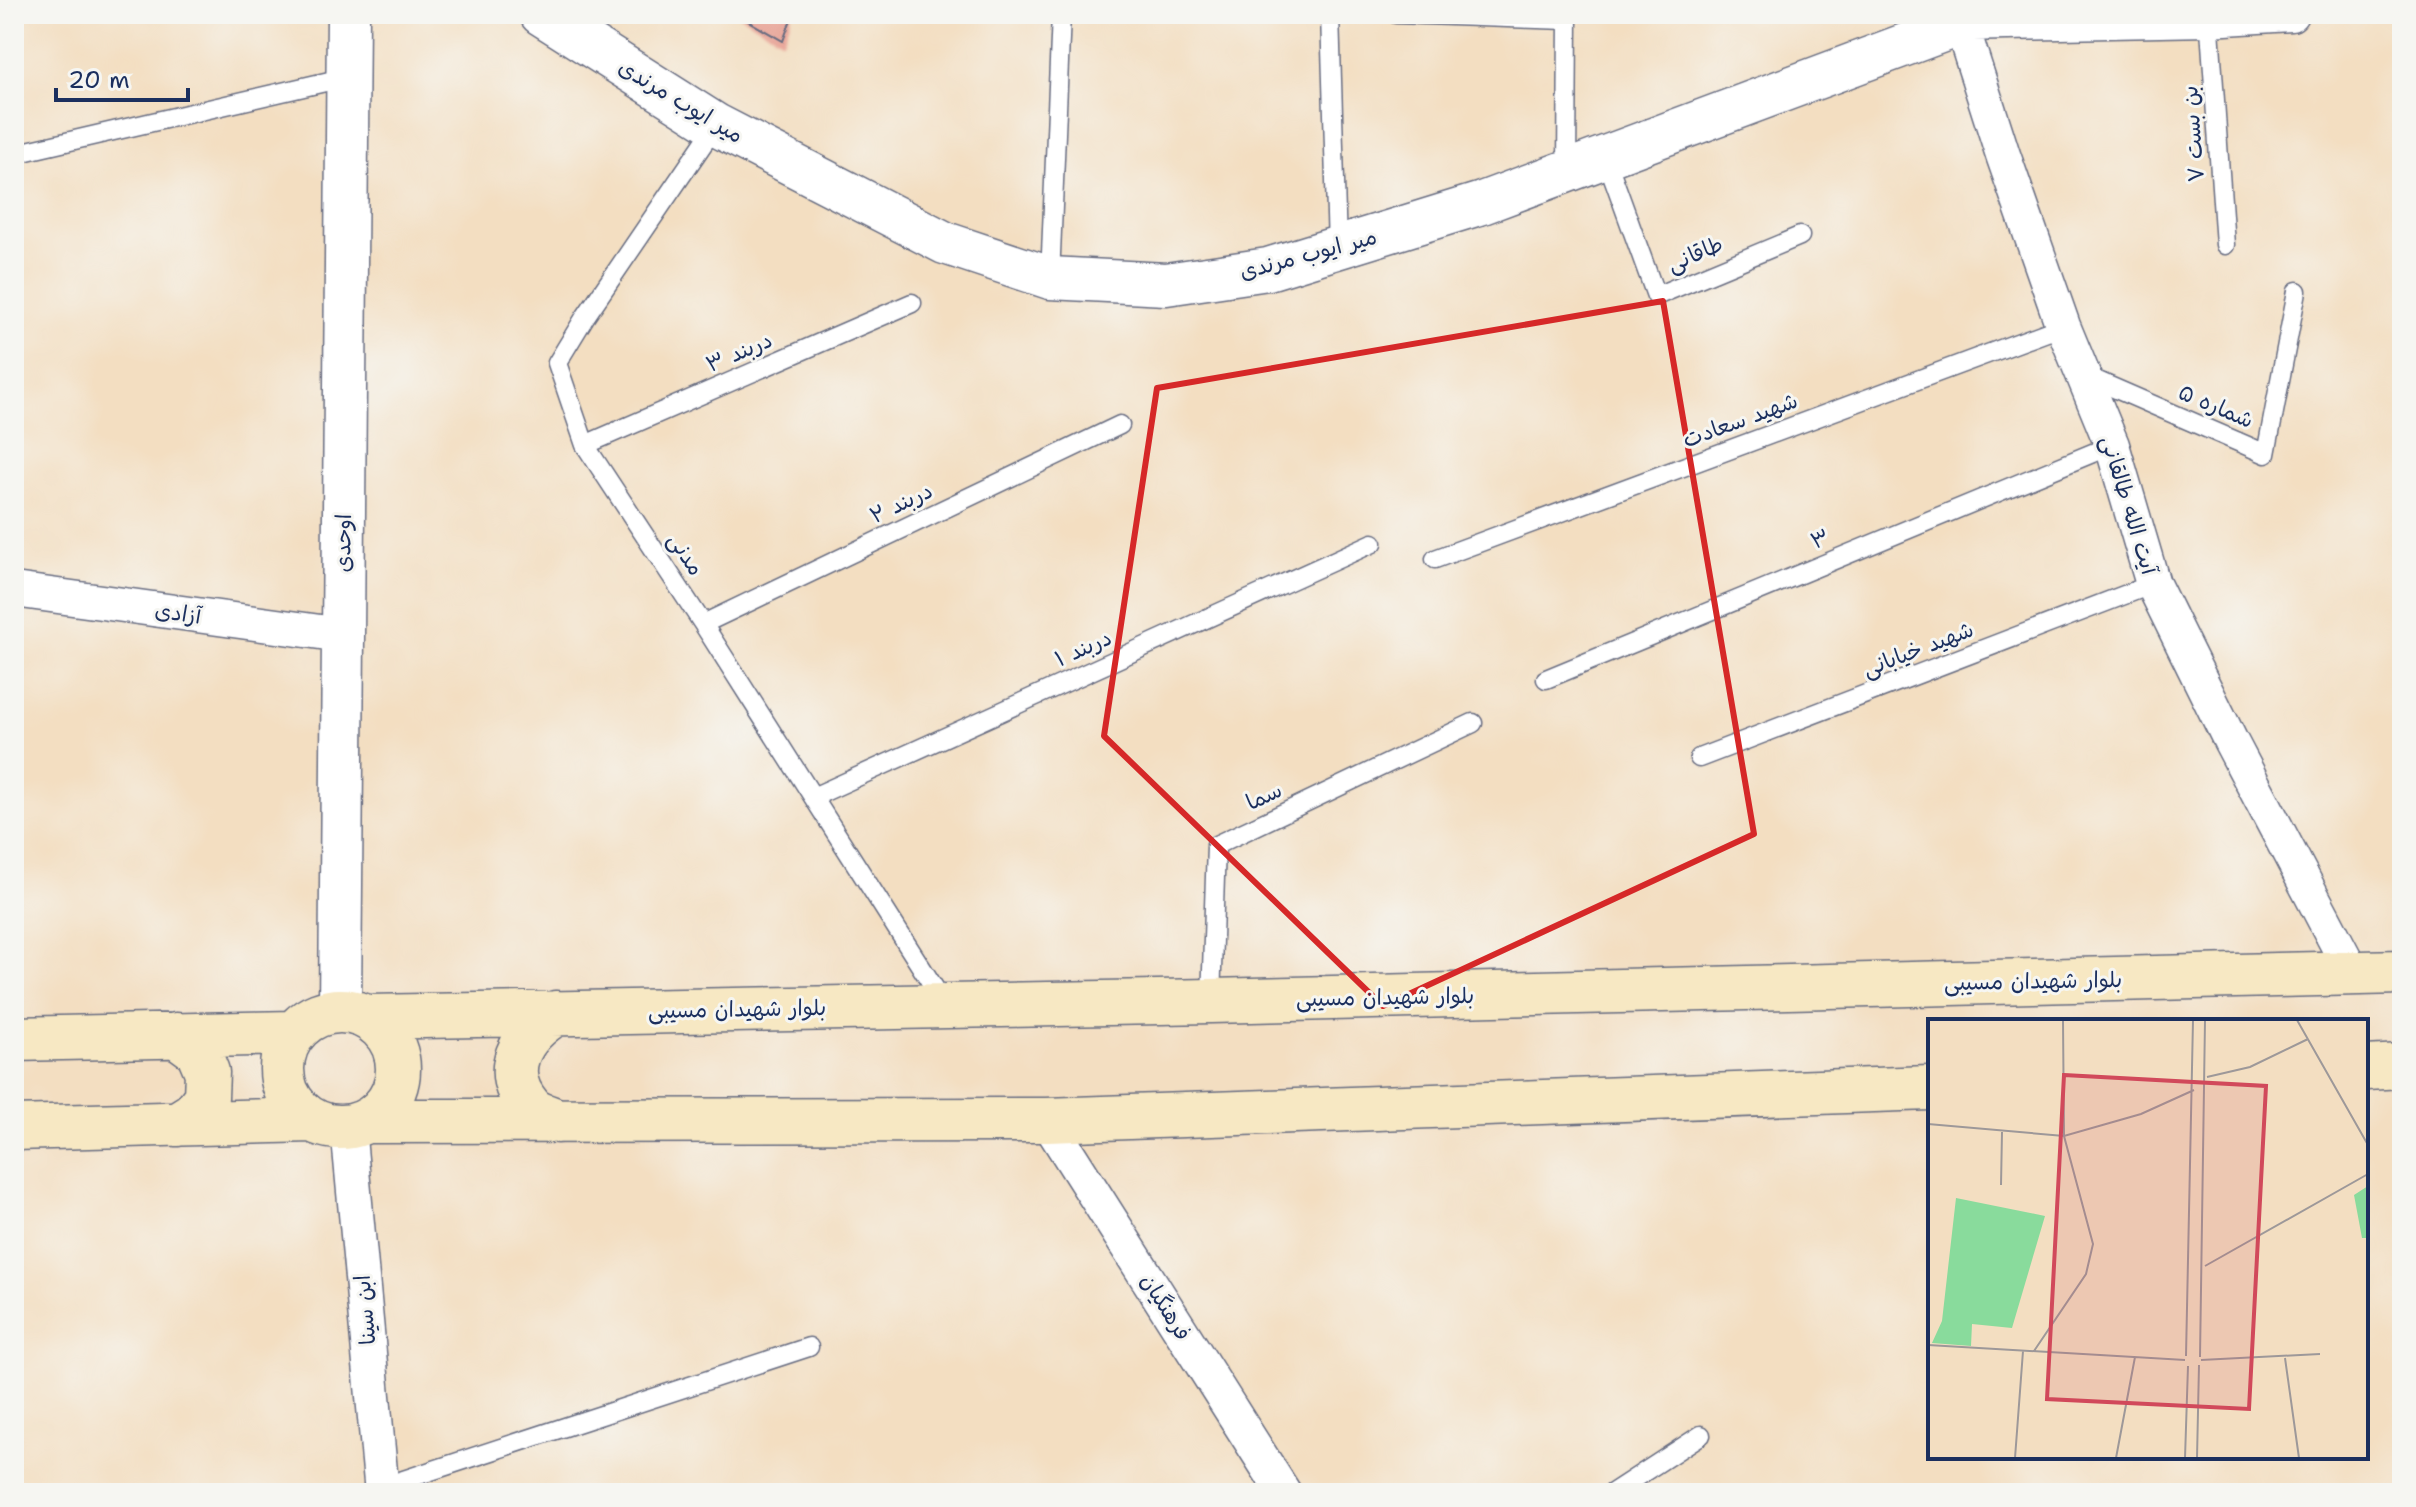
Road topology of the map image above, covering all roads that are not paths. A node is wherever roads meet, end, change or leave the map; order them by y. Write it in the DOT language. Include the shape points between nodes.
graph roads {
  1 [pos="348,14"];
  2 [pos="541,14"];
  3 [pos="1061,14"];
  4 [pos="1330,14"];
  5 [pos="1396,14"];
  6 [pos="2291,14"];
  7 [pos="2209,16"];
  8 [pos="1568,17"];
  9 [pos="1961,19"];
  10 [pos="347,77"];
  11 [pos="716,125"];
  12 [pos="14,154"];
  13 [pos="1606,158"];
  14 [pos="1567,171"];
  15 [pos="1800,236"];
  16 [pos="2225,245"];
  17 [pos="1337,248"];
  18 [pos="1050,278"];
  19 [pos="2297,291"];
  20 [pos="912,303"];
  21 [pos="2063,326"];
  22 [pos="2084,375"];
  23 [pos="1120,425"];
  24 [pos="585,445"];
  25 [pos="2112,445"];
  26 [pos="1373,543"];
  27 [pos="1435,559"];
  28 [pos="2153,584"];
  29 [pos="14,590"];
  30 [pos="703,624"];
  31 [pos="342,635"];
  32 [pos="1546,679"];
  33 [pos="1473,723"];
  34 [pos="1699,758"];
  35 [pos="813,797"];
  36 [pos="2402,972"];
  37 [pos="2353,974"];
  38 [pos="1211,1001"];
  39 [pos="945,1005"];
  40 [pos="354,1013"];
  41 [pos="556,1013"];
  42 [pos="294,1033"];
  43 [pos="176,1035"];
  44 [pos="14,1039"];
  45 [pos="2402,1066"];
  46 [pos="2368,1068"];
  47 [pos="1928,1088"];
  48 [pos="1047,1120"];
  49 [pos="558,1121"];
  50 [pos="343,1123"];
  51 [pos="177,1124"];
  52 [pos="14,1128"];
  53 [pos="809,1347"];
  54 [pos="1701,1435"];
  55 [pos="382,1490"];
  56 [pos="1284,1493"];
  57 [pos="1612,1493"];
  1 -- 10 [label="street, اوحدی"];
  2 -- 11 [label="street, میر ایوب مرندی"];
  3 -- 18 [label="lane"];
  4 -- 17 [label="lane"];
  5 -- 8 [label="lane"];
  6 -- 7 [label="street"];
  7 -- 9 [label="street"];
  7 -- 16 [label="lane, بن بست ۷"];
  8 -- 14 [label="lane"];
  9 -- 13 [label="street, میر ایوب مرندی"];
  9 -- 21 [label="street, آیت الله طالقانی"];
  10 -- 12 [label="lane"];
  10 -- 31 [label="street, اوحدی"];
  11 -- 18 [label="street, میر ایوب مرندی" via="945,243"];
  11 -- 24 [label="lane, مدنی" via="557,363"];
  13 -- 14 [label="street, میر ایوب مرندی"];
  13 -- 15 [label="lane, طاقانی" via="1656,296"];
  14 -- 17 [label="street, میر ایوب مرندی"];
  17 -- 18 [label="street, میر ایوب مرندی" via="1268,269 1166,284"];
  19 -- 22 [label="lane, شماره ۵" via="2266,454"];
  20 -- 24 [label="lane, دربند ۳"];
  21 -- 22 [label="street, آیت الله طالقانی"];
  21 -- 27 [label="lane, شهید سعادت"];
  22 -- 25 [label="street, آیت الله طالقانی"];
  23 -- 30 [label="lane, دربند ۲"];
  24 -- 30 [label="lane, مدنی"];
  25 -- 28 [label="street, آیت الله طالقانی"];
  25 -- 32 [label="lane, ۳"];
  26 -- 35 [label="lane, دربند ۱"];
  28 -- 34 [label="lane, شهید خیابانی"];
  28 -- 37 [label="street, آیت الله طالقانی"];
  29 -- 31 [label="street, آزادی"];
  30 -- 35 [label="lane, مدنی"];
  31 -- 40 [label="street, اوحدی"];
  33 -- 38 [label="lane, سما" via="1216,845"];
  35 -- 39 [label="lane, مدنی"];
  36 -- 37 [label="main road, بلوار شهیدان مسیبی"];
  37 -- 38 [label="main road, بلوار شهیدان مسیبی"];
  38 -- 39 [label="main road, بلوار شهیدان مسیبی"];
  39 -- 41 [label="main road, بلوار شهیدان مسیبی"];
  40 -- 41 [label="main road, بلوار شهیدان مسیبی"];
  40 -- 42 [label="main road" via="315,1016"];
  40 -- 50 [label="main road" via="387,1033 398,1056 398,1081 387,1104"];
  41 -- 49 [label="main road" via="526,1036 516,1056 515,1082 531,1109"];
  42 -- 43 [label="main road"];
  42 -- 50 [label="main road" via="283,1055 283,1080 293,1103"];
  43 -- 44 [label="main road"];
  43 -- 51 [label="main road" via="198,1051 207,1072 206,1097"];
  45 -- 46 [label="main road"];
  47 -- 48 [label="main road"];
  48 -- 49 [label="main road"];
  48 -- 56 [label="street, فرهنگیان"];
  49 -- 50 [label="main road"];
  50 -- 51 [label="main road"];
  50 -- 55 [label="street, ابن سینا"];
  51 -- 52 [label="main road"];
  53 -- 55 [label="lane"];
  54 -- 57 [label="lane"];
}
